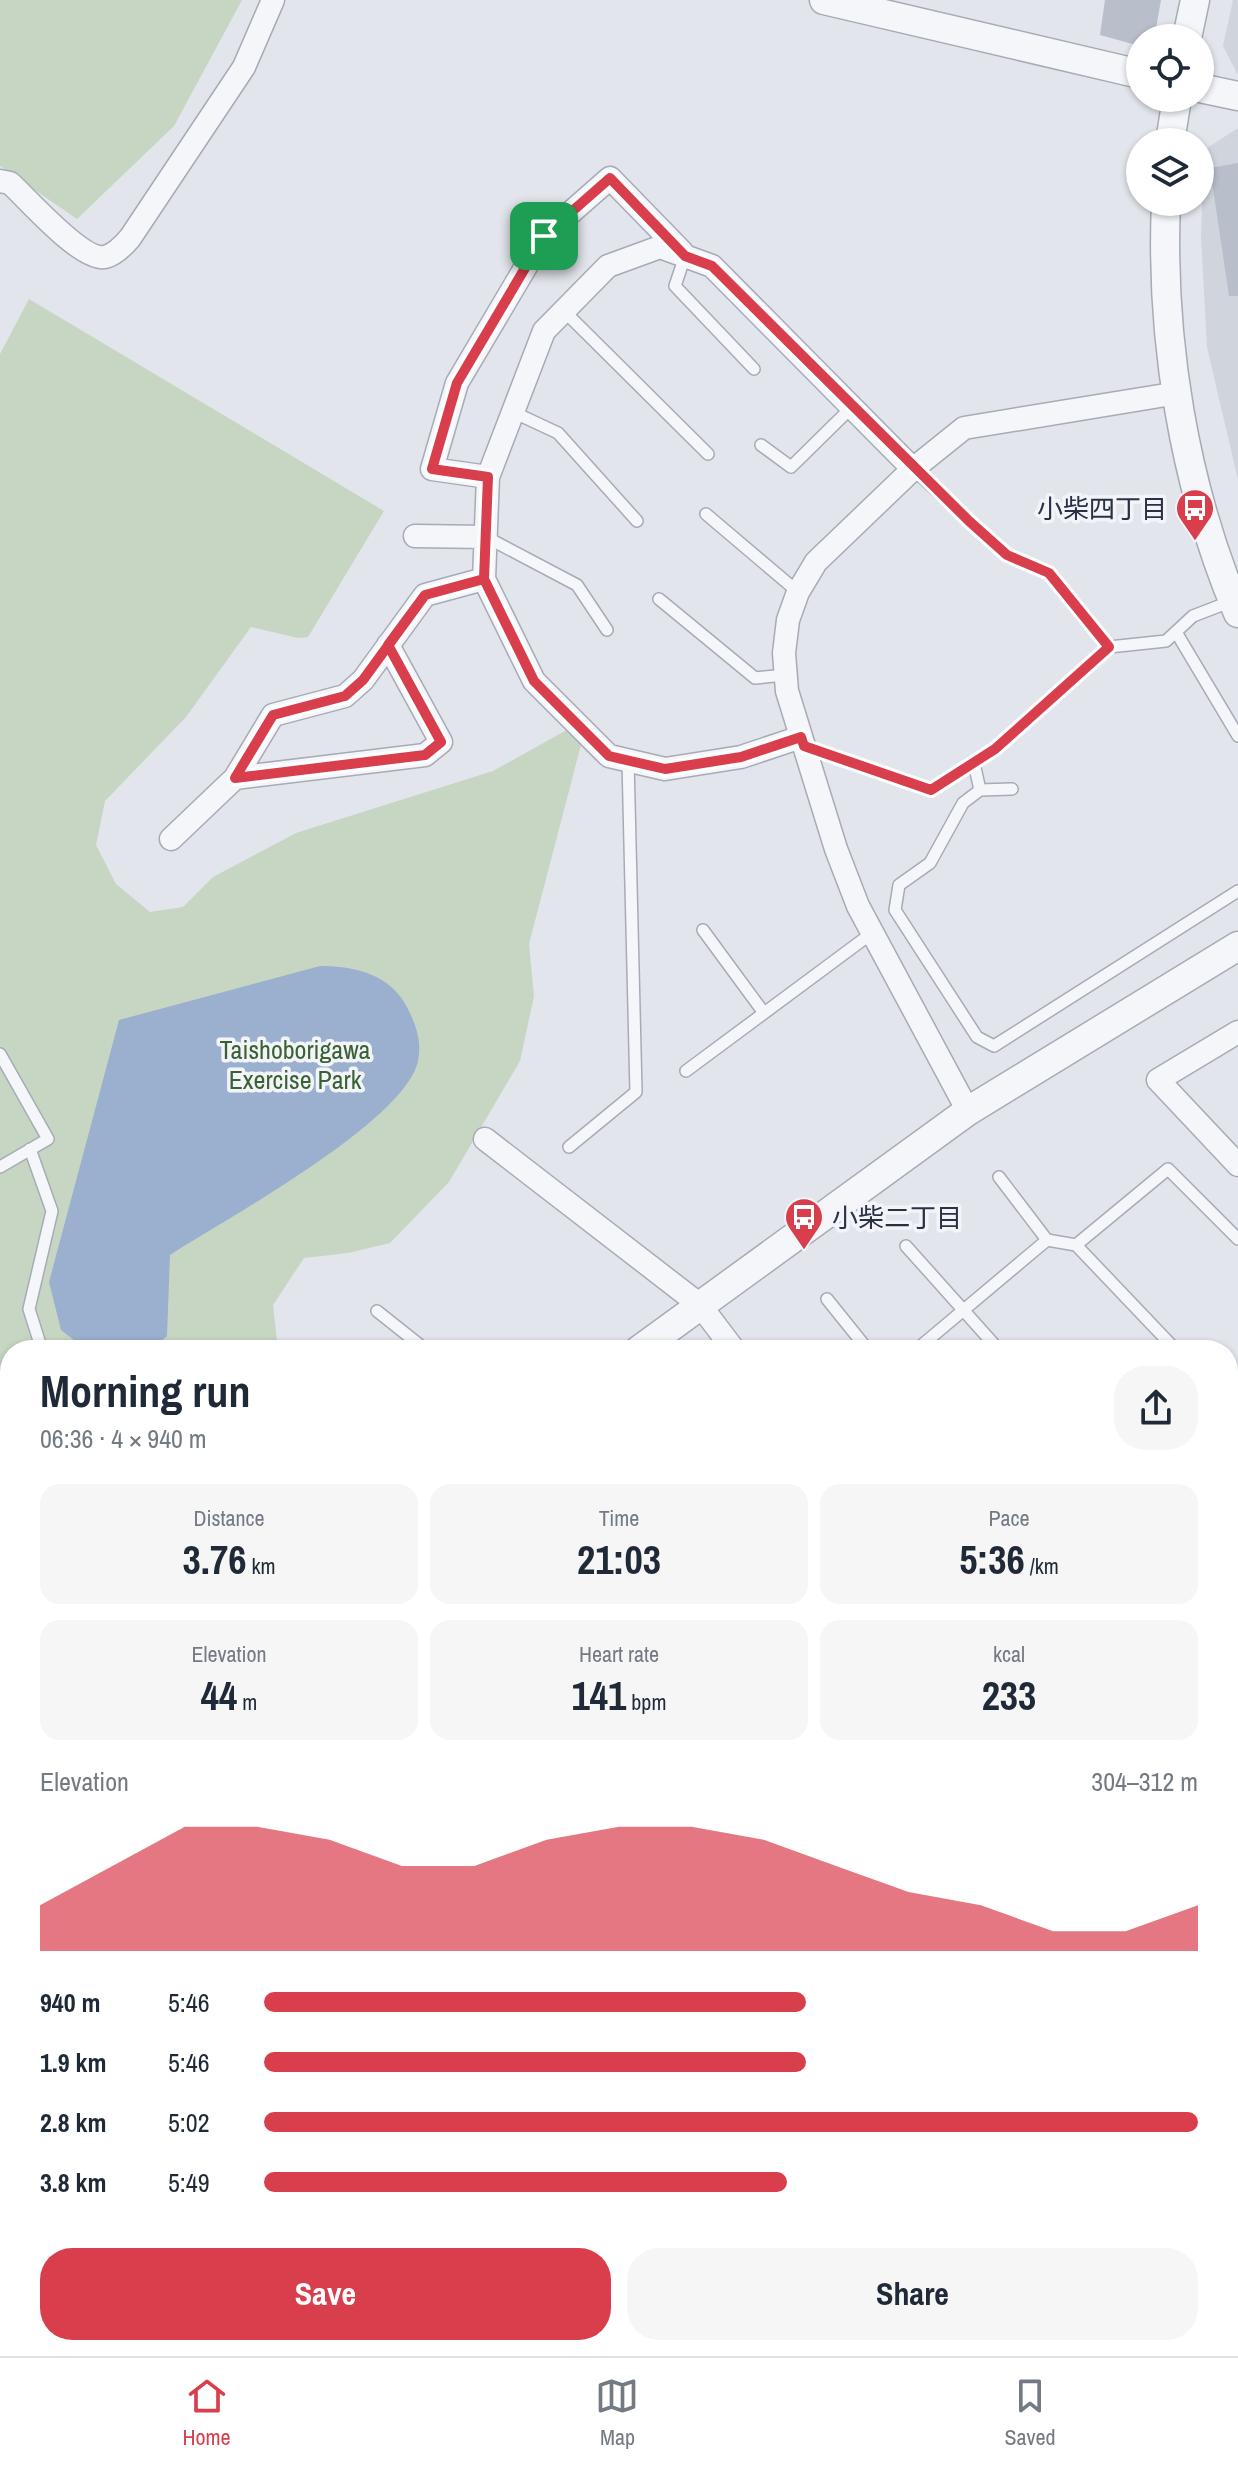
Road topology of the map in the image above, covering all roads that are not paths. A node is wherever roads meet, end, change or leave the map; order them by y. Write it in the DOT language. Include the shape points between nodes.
graph roads {
  1 [pos="273,0"];
  2 [pos="824,0"];
  3 [pos="1195,0"];
  4 [pos="1190,24"];
  5 [pos="1126,71"];
  6 [pos="1214,91"];
  7 [pos="1238,96"];
  8 [pos="0,181"];
  9 [pos="1165,216"];
  10 [pos="685,256"];
  11 [pos="564,311"];
  12 [pos="754,369"];
  13 [pos="1178,393"];
  14 [pos="852,407"];
  15 [pos="513,412"];
  16 [pos="761,445"];
  17 [pos="708,454"];
  18 [pos="913,469"];
  19 [pos="488,477"];
  20 [pos="706,514"];
  21 [pos="637,521"];
  22 [pos="415,536"];
  23 [pos="486,537"];
  24 [pos="484,579"];
  25 [pos="798,592"];
  26 [pos="659,599"];
  27 [pos="1235,607"];
  28 [pos="607,630"];
  29 [pos="1176,632"];
  30 [pos="388,645"];
  31 [pos="1109,647"];
  32 [pos="785,675"];
  33 [pos="1238,736"];
  34 [pos="802,741"];
  35 [pos="628,761"];
  36 [pos="974,763"];
  37 [pos="235,778"];
  38 [pos="1012,789"];
  39 [pos="980,790"];
  40 [pos="171,839"];
  41 [pos="1238,891"];
  42 [pos="703,930"];
  43 [pos="872,933"];
  44 [pos="1238,946"];
  45 [pos="764,1013"];
  46 [pos="1238,1032"];
  47 [pos="0,1055"];
  48 [pos="686,1071"];
  49 [pos="968,1111"];
  50 [pos="485,1139"];
  51 [pos="569,1147"];
  52 [pos="30,1149"];
  53 [pos="1238,1165"];
  54 [pos="0,1167"];
  55 [pos="999,1177"];
  56 [pos="1238,1239"];
  57 [pos="1047,1240"];
  58 [pos="1076,1245"];
  59 [pos="906,1246"];
  60 [pos="827,1299"];
  61 [pos="700,1305"];
  62 [pos="377,1311"];
  63 [pos="962,1312"];
  64 [pos="39,1340"];
  65 [pos="413,1340"];
  66 [pos="653,1340"];
  67 [pos="726,1340"];
  68 [pos="860,1340"];
  69 [pos="928,1340"];
  70 [pos="989,1340"];
  71 [pos="1166,1340"];
  1 -- 8 [label="street" via="244,67 130,238 109,255 83,252 10,183"];
  2 -- 5 [label="street"];
  3 -- 4 [label="street"];
  6 -- 7 [label="street"];
  9 -- 13 [label="street"];
  10 -- 11 [label="street" via="660,247 608,266"];
  10 -- 12 [label="lane" via="675,286"];
  10 -- 14 [label="street" via="712,266"];
  10 -- 19 [label="street" via="610,178 544,236 457,383 432,469"];
  11 -- 15 [label="street" via="544,331"];
  11 -- 17 [label="lane"];
  13 -- 18 [label="street" via="964,428"];
  13 -- 27 [label="street" via="1196,486"];
  14 -- 16 [label="lane" via="791,467"];
  14 -- 18 [label="street"];
  15 -- 19 [label="street"];
  15 -- 21 [label="lane" via="558,433"];
  18 -- 25 [label="street" via="816,562"];
  18 -- 31 [label="lane" via="1007,555 1049,573"];
  19 -- 23 [label="street"];
  20 -- 25 [label="lane"];
  22 -- 23 [label="street"];
  23 -- 24 [label="street"];
  23 -- 28 [label="lane" via="577,585"];
  24 -- 30 [label="street" via="425,595"];
  24 -- 35 [label="street" via="534,681 609,756"];
  25 -- 32 [label="street" via="788,620"];
  26 -- 32 [label="lane" via="755,678"];
  27 -- 29 [label="lane" via="1193,616"];
  29 -- 31 [label="lane" via="1166,641"];
  29 -- 33 [label="lane"];
  30 -- 37 [label="street" via="345,696 273,715"];
  30 -- 37 [label="street" via="441,742 425,755"];
  31 -- 36 [label="lane"];
  32 -- 34 [label="street"];
  34 -- 35 [label="street" via="665,769"];
  34 -- 36 [label="lane" via="931,790"];
  34 -- 43 [label="street" via="836,849"];
  35 -- 51 [label="lane" via="636,1092"];
  36 -- 39 [label="lane"];
  37 -- 40 [label="street"];
  38 -- 39 [label="lane"];
  39 -- 41 [label="lane" via="963,803 930,863 899,885 895,910 977,1037 994,1046"];
  42 -- 45 [label="lane"];
  43 -- 45 [label="lane"];
  43 -- 49 [label="street"];
  44 -- 49 [label="street"];
  45 -- 48 [label="lane"];
  46 -- 53 [label="street" via="1158,1080"];
  47 -- 52 [label="lane" via="48,1139"];
  49 -- 61 [label="street"];
  50 -- 61 [label="street"];
  52 -- 54 [label="lane"];
  52 -- 64 [label="lane" via="52,1211 29,1309"];
  55 -- 57 [label="lane"];
  56 -- 58 [label="lane" via="1168,1169"];
  57 -- 58 [label="lane"];
  57 -- 63 [label="lane"];
  58 -- 71 [label="lane"];
  59 -- 63 [label="lane"];
  60 -- 68 [label="lane"];
  61 -- 66 [label="street"];
  61 -- 67 [label="street"];
  62 -- 65 [label="lane"];
  63 -- 69 [label="lane"];
  63 -- 70 [label="lane"];
}
